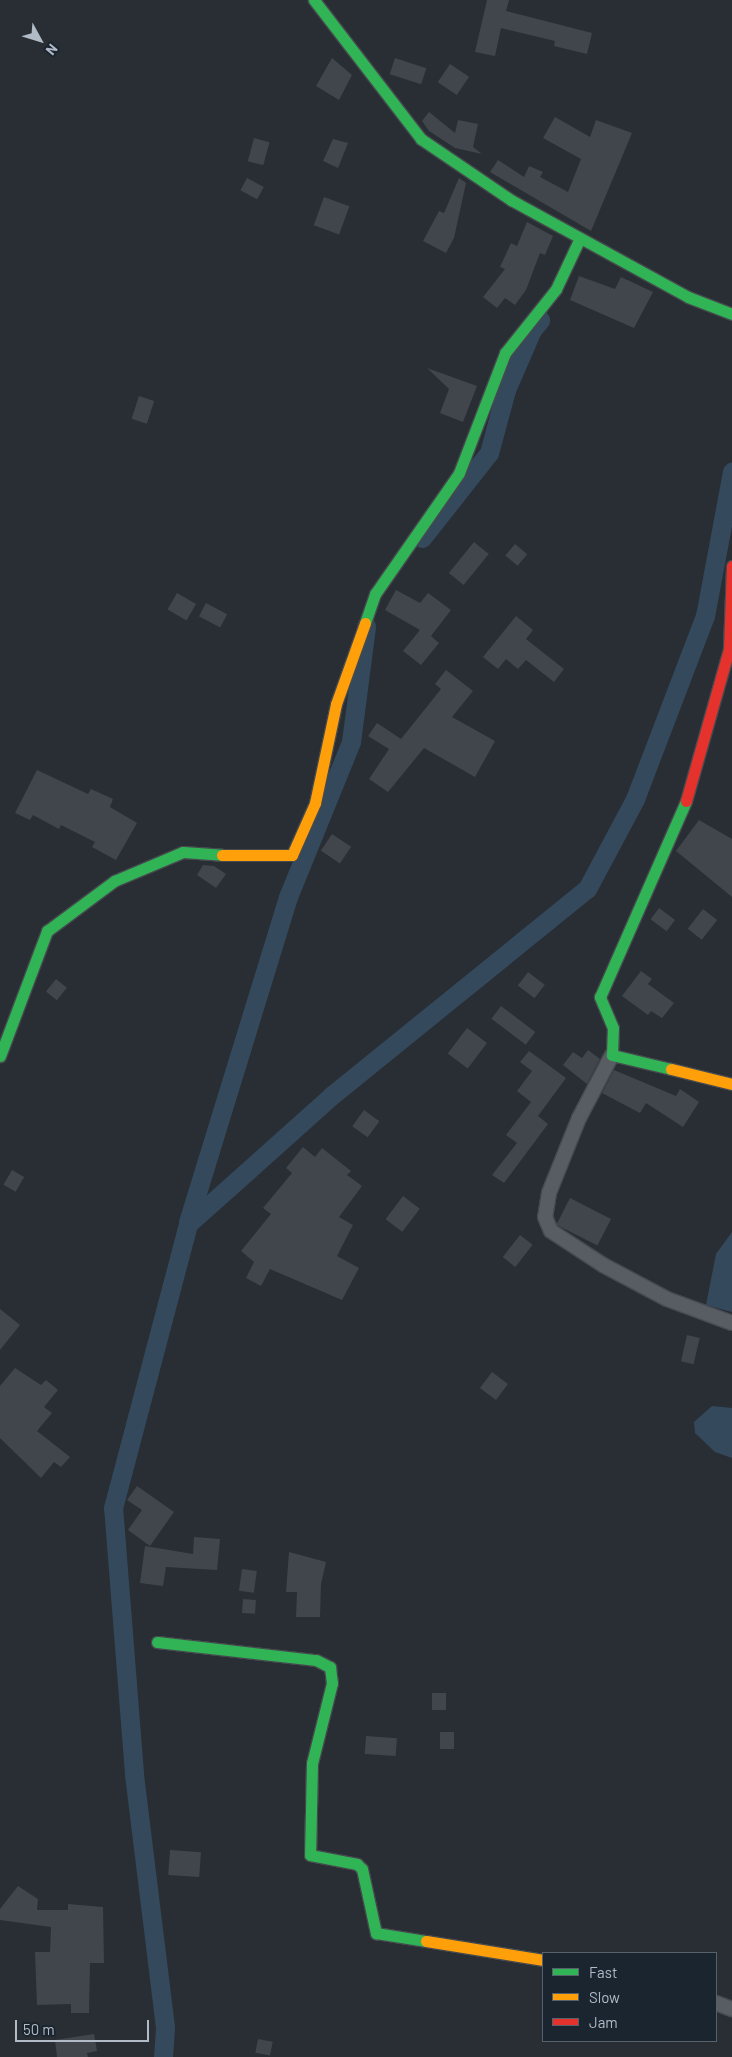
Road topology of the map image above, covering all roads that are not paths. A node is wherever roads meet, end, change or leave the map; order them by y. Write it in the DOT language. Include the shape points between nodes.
graph roads {
  1 [pos="314,0"];
  2 [pos="580,238"];
  3 [pos="732,314"];
  4 [pos="732,566"];
  5 [pos="612,1055"];
  6 [pos="0,1056"];
  7 [pos="732,1084"];
  8 [pos="732,1323"];
  9 [pos="157,1642"];
  10 [pos="542,1960"];
  11 [pos="717,2003"];
  12 [pos="732,2008"];
  1 -- 2 [label="street" via="421,139 511,200"];
  2 -- 3 [label="street" via="688,297"];
  2 -- 6 [label="street" via="556,289 505,353 459,473 375,594 336,704 315,803 292,855 242,857 183,852 114,881 47,931"];
  4 -- 5 [label="street" via="729,649 693,784 600,998 613,1028"];
  5 -- 7 [label="street"];
  5 -- 8 [label="street" via="579,1118 549,1193 545,1217 552,1230 603,1265 667,1299"];
  9 -- 10 [label="street" via="316,1660 330,1667 332,1683 312,1763 310,1855 357,1864 362,1869 376,1933"];
  11 -- 12 [label="street"];
}
